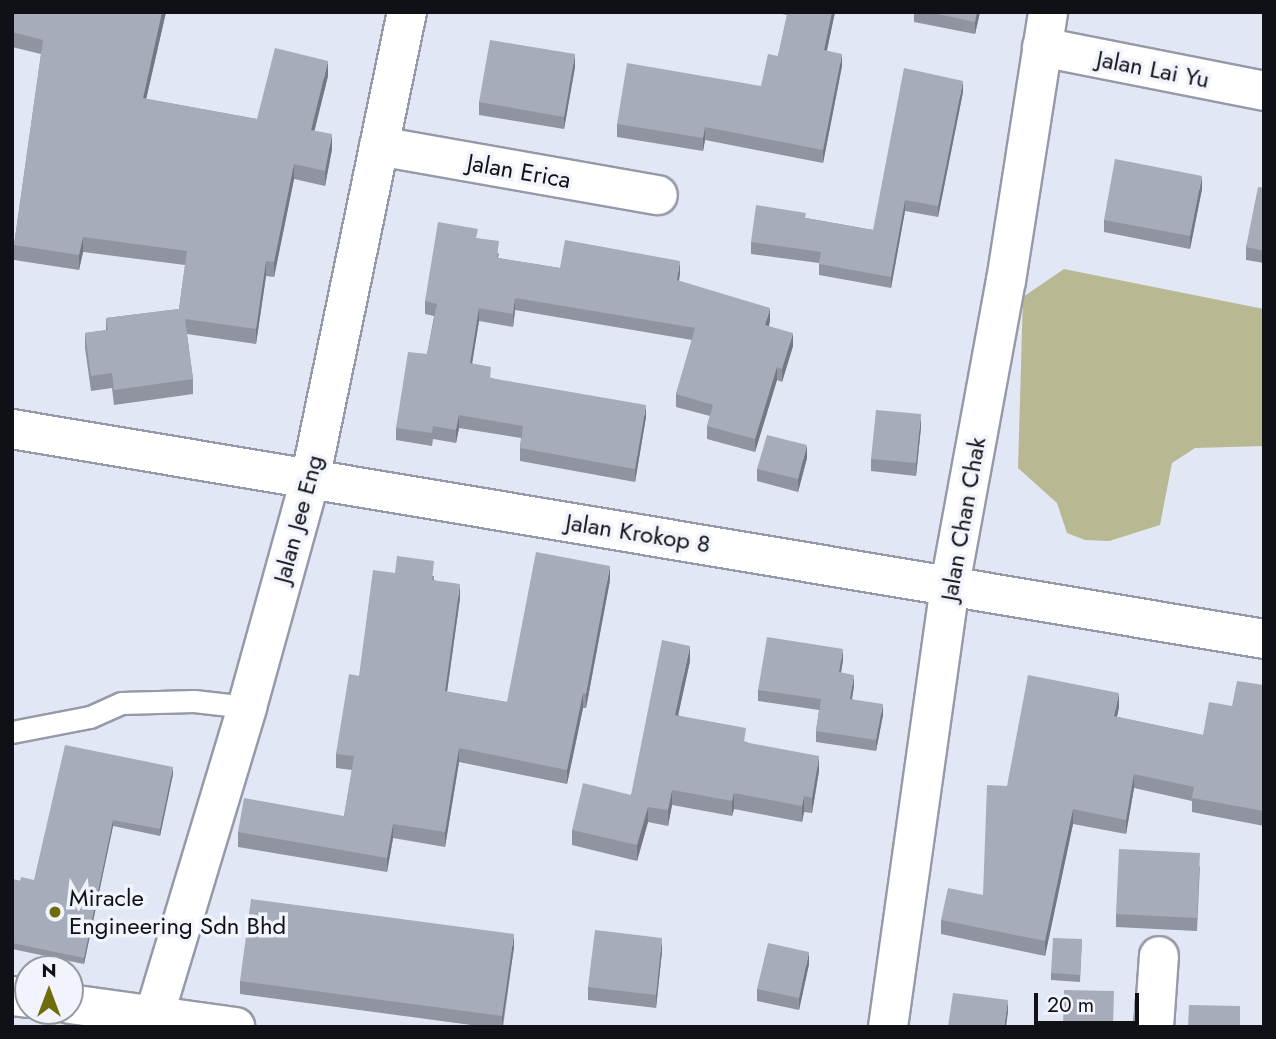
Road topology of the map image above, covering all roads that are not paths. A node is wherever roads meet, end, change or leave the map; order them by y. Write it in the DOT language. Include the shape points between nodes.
graph roads {
  1 [pos="407,12"];
  2 [pos="1045,30"];
  3 [pos="1264,91"];
  4 [pos="379,146"];
  5 [pos="659,195"];
  6 [pos="12,429"];
  7 [pos="310,480"];
  8 [pos="950,585"];
  9 [pos="1264,639"];
  10 [pos="247,708"];
  11 [pos="12,732"];
  12 [pos="1159,956"];
  13 [pos="84,1006"];
  14 [pos="176,1021"];
  15 [pos="235,1027"];
  16 [pos="888,1027"];
  17 [pos="1154,1027"];
  1 -- 4 [label="street, Jalan Jee Eng"];
  2 -- 3 [label="street, Jalan Lai Yu"];
  2 -- 8 [label="street, Jalan Chan Chak" via="1006,281"];
  4 -- 5 [label="street, Jalan Erica"];
  4 -- 7 [label="street, Jalan Jee Eng"];
  6 -- 7 [label="street, Jalan Krokop 8"];
  7 -- 8 [label="street, Jalan Krokop 8"];
  7 -- 10 [label="street, Jalan Jee Eng"];
  8 -- 9 [label="street, Jalan Krokop 8"];
  8 -- 16 [label="street, Jalan Chan Chak"];
  10 -- 11 [label="lane" via="194,701 121,703 67,723"];
  10 -- 14 [label="street, Jalan Jee Eng"];
  12 -- 17 [label="street"];
  13 -- 14 [label="street"];
  14 -- 15 [label="street"];
}
